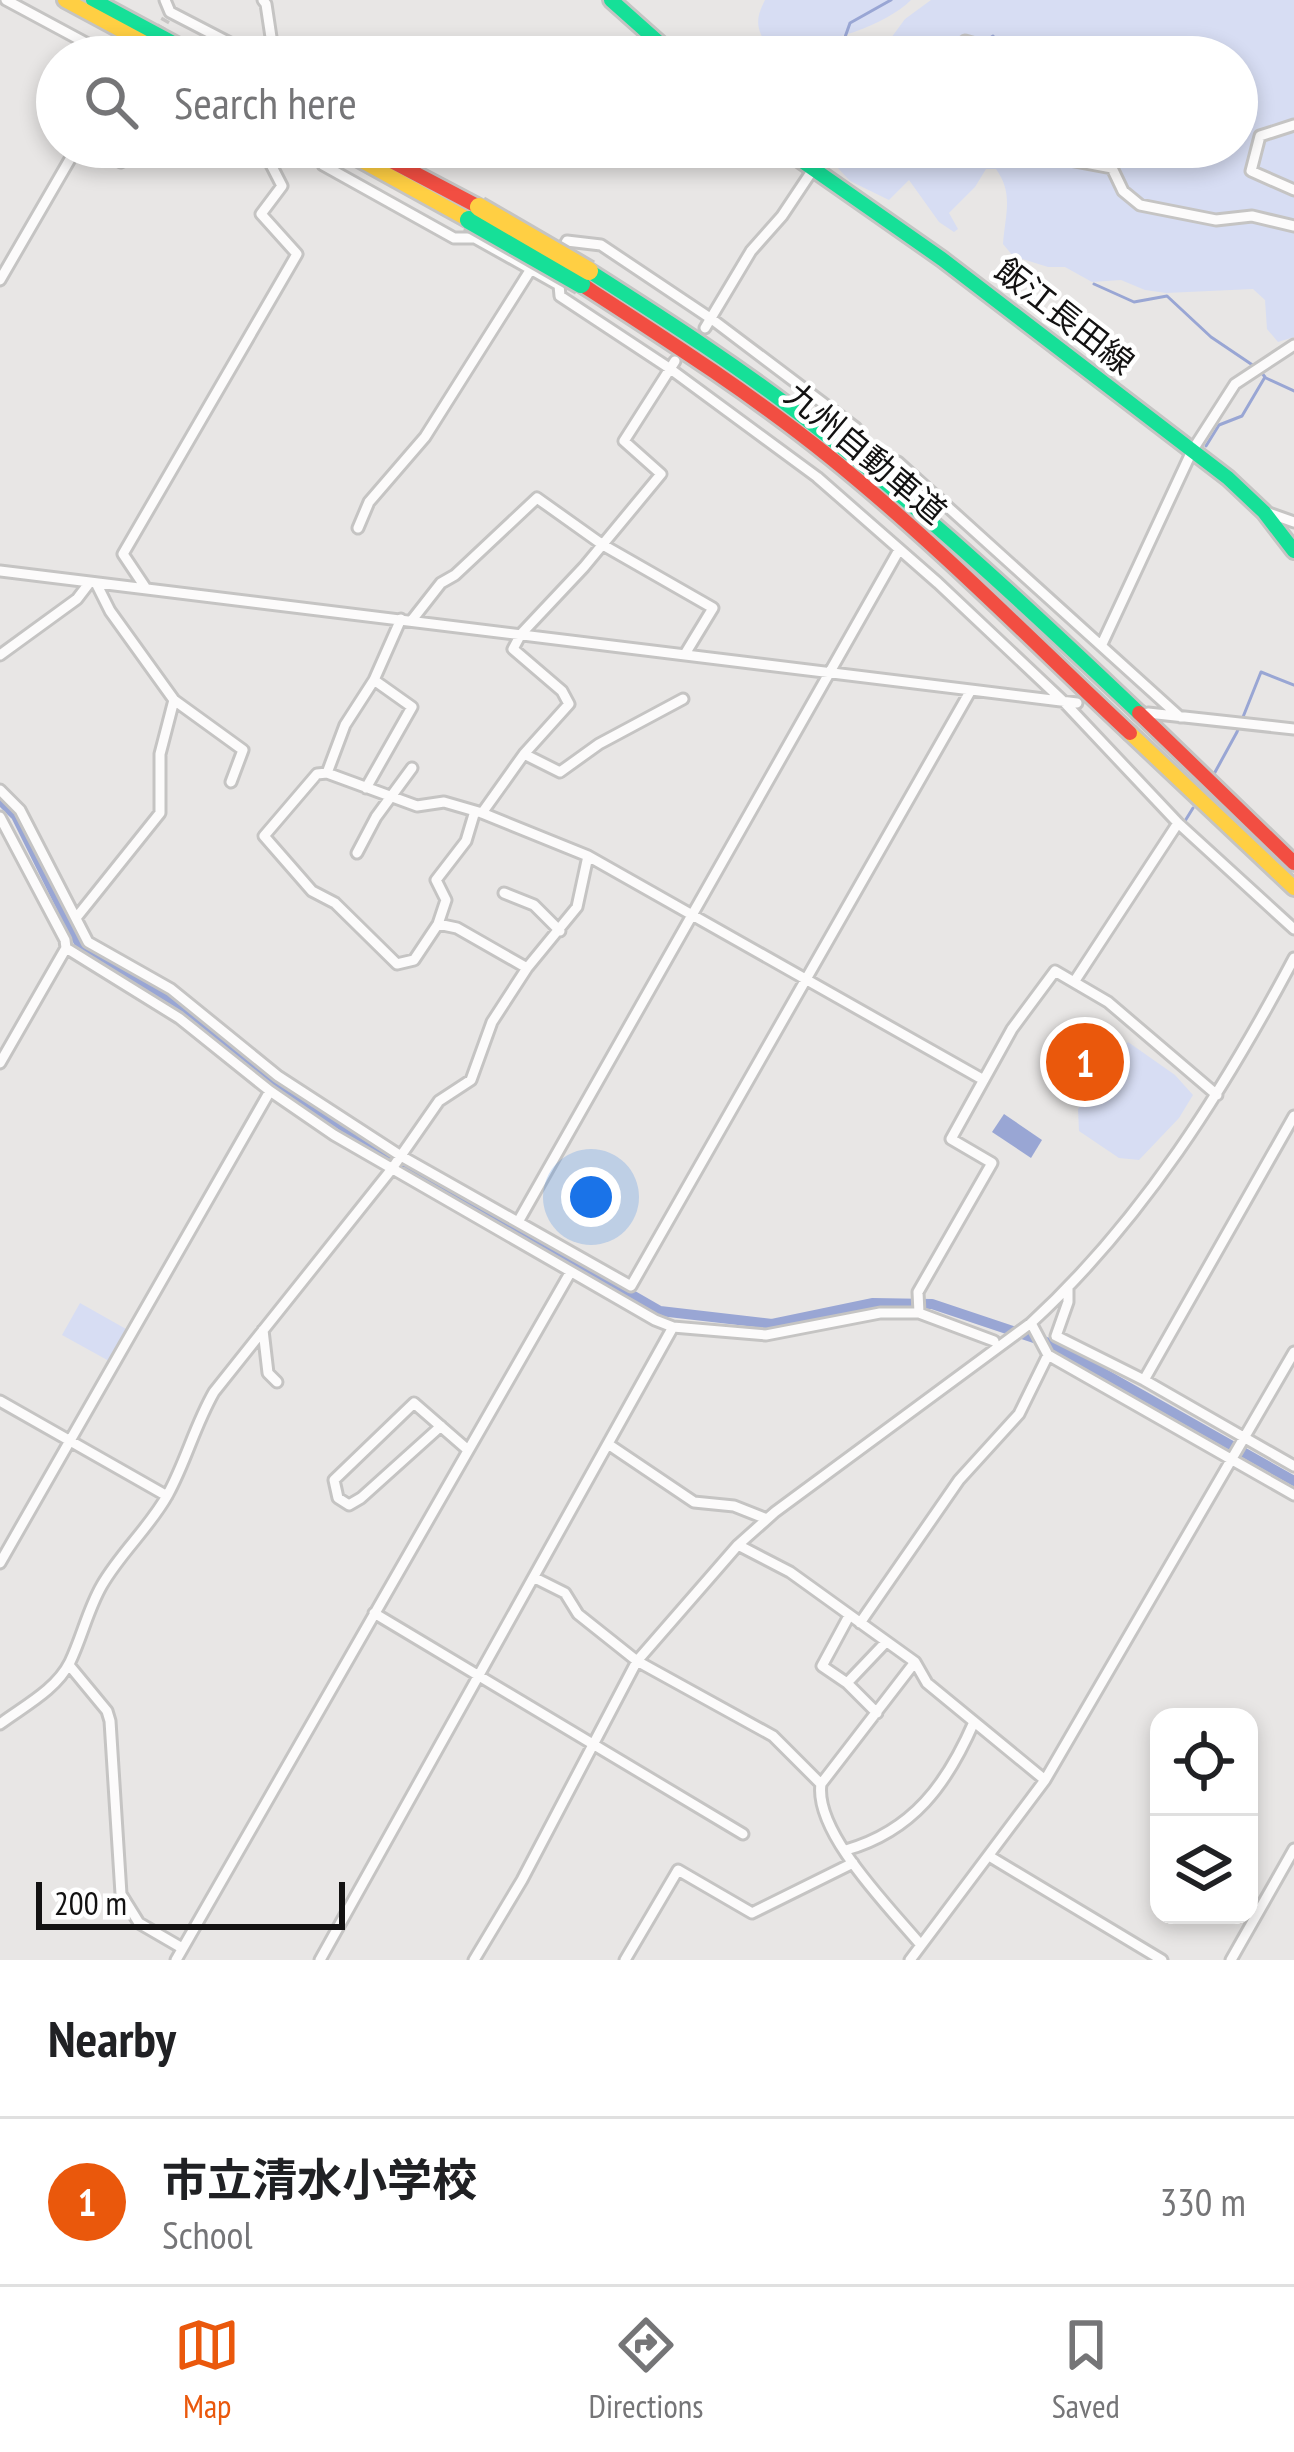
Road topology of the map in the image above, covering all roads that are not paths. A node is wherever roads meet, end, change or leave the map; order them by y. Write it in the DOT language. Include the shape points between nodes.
graph roads {
  1 [pos="7,0"];
  2 [pos="65,0"];
  3 [pos="93,0"];
  4 [pos="165,0"];
  5 [pos="262,0"];
  6 [pos="272,0"];
  7 [pos="611,0"];
  8 [pos="267,13"];
  9 [pos="73,36"];
  10 [pos="132,36"];
  11 [pos="160,36"];
  12 [pos="212,36"];
  13 [pos="271,36"];
  14 [pos="651,36"];
  15 [pos="1294,125"];
  16 [pos="1258,144"];
  17 [pos="64,168"];
  18 [pos="273,168"];
  19 [pos="328,168"];
  20 [pos="379,168"];
  21 [pos="399,168"];
  22 [pos="1107,168"];
  23 [pos="1252,168"];
  24 [pos="812,169"];
  25 [pos="1294,190"];
  26 [pos="474,214"];
  27 [pos="1294,226"];
  28 [pos="531,269"];
  29 [pos="546,277"];
  30 [pos="0,280"];
  31 [pos="709,324"];
  32 [pos="1294,345"];
  33 [pos="672,365"];
  34 [pos="1192,451"];
  35 [pos="1264,512"];
  36 [pos="1294,522"];
  37 [pos="973,527"];
  38 [pos="358,528"];
  39 [pos="965,539"];
  40 [pos="603,545"];
  41 [pos="899,550"];
  42 [pos="1294,551"];
  43 [pos="0,571"];
  44 [pos="93,582"];
  45 [pos="145,587"];
  46 [pos="406,620"];
  47 [pos="520,634"];
  48 [pos="1102,644"];
  49 [pos="685,654"];
  50 [pos="0,655"];
  51 [pos="828,672"];
  52 [pos="374,680"];
  53 [pos="971,690"];
  54 [pos="683,699"];
  55 [pos="174,700"];
  56 [pos="1063,701"];
  57 [pos="1077,703"];
  58 [pos="1148,713"];
  59 [pos="1180,717"];
  60 [pos="1294,729"];
  61 [pos="524,754"];
  62 [pos="412,768"];
  63 [pos="327,773"];
  64 [pos="231,782"];
  65 [pos="366,788"];
  66 [pos="0,790"];
  67 [pos="392,797"];
  68 [pos="478,812"];
  69 [pos="0,817"];
  70 [pos="1178,823"];
  71 [pos="1240,824"];
  72 [pos="357,853"];
  73 [pos="588,856"];
  74 [pos="1294,863"];
  75 [pos="1294,888"];
  76 [pos="504,893"];
  77 [pos="692,914"];
  78 [pos="76,917"];
  79 [pos="438,924"];
  80 [pos="1294,929"];
  81 [pos="560,931"];
  82 [pos="66,948"];
  83 [pos="1294,958"];
  84 [pos="527,968"];
  85 [pos="805,980"];
  86 [pos="1074,982"];
  87 [pos="0,1063"];
  88 [pos="982,1079"];
  89 [pos="270,1091"];
  90 [pos="1216,1095"];
  91 [pos="1294,1116"];
  92 [pos="401,1156"];
  93 [pos="391,1170"];
  94 [pos="518,1222"];
  95 [pos="570,1273"];
  96 [pos="1068,1289"];
  97 [pos="919,1311"];
  98 [pos="673,1327"];
  99 [pos="1033,1327"];
  100 [pos="263,1330"];
  101 [pos="994,1342"];
  102 [pos="1045,1350"];
  103 [pos="1294,1352"];
  104 [pos="1144,1380"];
  105 [pos="277,1382"];
  106 [pos="0,1401"];
  107 [pos="441,1426"];
  108 [pos="1245,1439"];
  109 [pos="70,1441"];
  110 [pos="608,1444"];
  111 [pos="467,1450"];
  112 [pos="1232,1460"];
  113 [pos="1294,1466"];
  114 [pos="1294,1495"];
  115 [pos="166,1496"];
  116 [pos="767,1519"];
  117 [pos="739,1545"];
  118 [pos="0,1563"];
  119 [pos="535,1578"];
  120 [pos="374,1613"];
  121 [pos="849,1616"];
  122 [pos="860,1623"];
  123 [pos="886,1642"];
  124 [pos="637,1661"];
  125 [pos="915,1663"];
  126 [pos="69,1665"];
  127 [pos="482,1675"];
  128 [pos="847,1683"];
  129 [pos="877,1713"];
  130 [pos="974,1722"];
  131 [pos="0,1724"];
  132 [pos="590,1743"];
  133 [pos="1045,1780"];
  134 [pos="821,1784"];
  135 [pos="743,1834"];
  136 [pos="1294,1849"];
  137 [pos="846,1850"];
  138 [pos="989,1856"];
  139 [pos="853,1863"];
  140 [pos="920,1944"];
  141 [pos="182,1948"];
  142 [pos="176,1960"];
  143 [pos="320,1960"];
  144 [pos="474,1960"];
  145 [pos="626,1960"];
  146 [pos="910,1960"];
  147 [pos="1162,1960"];
  148 [pos="1231,1960"];
  1 -- 9 [label="street"];
  2 -- 10 [label="main road"];
  3 -- 11 [label="main road"];
  4 -- 12 [label="street" via="168,15"];
  5 -- 8 [label="street"];
  6 -- 8 [label="street"];
  7 -- 14 [label="main road"];
  8 -- 13 [label="street"];
  15 -- 16 [label="street"];
  17 -- 30 [label="street"];
  18 -- 45 [label="street" via="283,186 261,214 297,254 123,554"];
  19 -- 28 [label="street" via="454,238 475,238"];
  20 -- 26 [label="main road, 九州自動車道"];
  21 -- 26 [label="main road, 九州自動車道"];
  22 -- 27 [label="street" via="1140,206"];
  23 -- 25 [label="street"];
  24 -- 31 [label="street"];
  24 -- 34 [label="main road, 飯江長田線"];
  26 -- 71 [label="main road, 九州自動車道, bridge" via="719,354 842,447 937,528"];
  28 -- 29 [label="street"];
  28 -- 38 [label="street"];
  29 -- 31 [label="street" via="567,241 601,245"];
  29 -- 33 [label="street" via="559,284 560,296"];
  31 -- 37 [label="street" via="856,428 858,442 898,461"];
  32 -- 34 [label="street" via="1235,384"];
  33 -- 40 [label="street" via="624,441 661,474"];
  33 -- 41 [label="street"];
  34 -- 35 [label="main road, 飯江長田線"];
  34 -- 48 [label="street"];
  35 -- 36 [label="street"];
  35 -- 42 [label="main road, 飯江長田線"];
  37 -- 39 [label="street"];
  37 -- 48 [label="street"];
  40 -- 46 [label="street" via="537,499"];
  40 -- 47 [label="street"];
  40 -- 49 [label="street" via="713,608"];
  41 -- 51 [label="street"];
  41 -- 56 [label="street"];
  43 -- 44 [label="street"];
  44 -- 45 [label="street"];
  44 -- 50 [label="street"];
  44 -- 55 [label="street"];
  45 -- 46 [label="street"];
  46 -- 47 [label="street"];
  46 -- 52 [label="street"];
  47 -- 49 [label="street"];
  47 -- 61 [label="street" via="513,649 570,700"];
  48 -- 59 [label="street"];
  49 -- 51 [label="street"];
  51 -- 53 [label="street"];
  51 -- 77 [label="street"];
  52 -- 63 [label="street"];
  52 -- 65 [label="street" via="412,707"];
  53 -- 56 [label="street"];
  53 -- 85 [label="street"];
  54 -- 61 [label="street" via="560,772"];
  55 -- 64 [label="street" via="243,750"];
  55 -- 78 [label="street" via="160,754 160,813"];
  56 -- 57 [label="street"];
  56 -- 70 [label="street"];
  58 -- 59 [label="street"];
  59 -- 60 [label="street"];
  61 -- 68 [label="street"];
  62 -- 67 [label="street"];
  63 -- 65 [label="street"];
  63 -- 79 [label="street" via="311,779 275,819 266,843 397,964 413,960"];
  65 -- 67 [label="street"];
  66 -- 78 [label="street" via="20,809"];
  67 -- 68 [label="street"];
  67 -- 72 [label="street"];
  68 -- 73 [label="street"];
  68 -- 79 [label="street" via="436,880 446,900"];
  69 -- 82 [label="street"];
  70 -- 80 [label="street"];
  70 -- 86 [label="street"];
  71 -- 74 [label="main road, 九州自動車道"];
  71 -- 75 [label="main road, 九州自動車道"];
  73 -- 77 [label="street"];
  73 -- 81 [label="street" via="577,907"];
  76 -- 81 [label="street" via="534,904"];
  77 -- 85 [label="street"];
  77 -- 94 [label="street"];
  78 -- 92 [label="street" via="88,942 186,999 278,1076"];
  79 -- 84 [label="street"];
  81 -- 84 [label="street"];
  82 -- 87 [label="street"];
  82 -- 89 [label="street" via="164,1007"];
  83 -- 90 [label="street"];
  84 -- 92 [label="street" via="492,1022 471,1080 439,1101"];
  85 -- 88 [label="street"];
  85 -- 94 [label="street" via="632,1286"];
  86 -- 88 [label="street" via="1055,971"];
  86 -- 90 [label="street"];
  88 -- 97 [label="street" via="951,1139 992,1163 919,1295"];
  89 -- 93 [label="street"];
  89 -- 109 [label="street"];
  90 -- 96 [label="street"];
  91 -- 104 [label="street"];
  92 -- 93 [label="street"];
  92 -- 94 [label="street"];
  93 -- 95 [label="street"];
  93 -- 100 [label="street"];
  95 -- 98 [label="street"];
  95 -- 111 [label="street"];
  96 -- 99 [label="street"];
  96 -- 104 [label="street" via="1056,1336"];
  97 -- 98 [label="street" via="766,1335"];
  97 -- 101 [label="street"];
  98 -- 110 [label="street"];
  99 -- 102 [label="street"];
  99 -- 116 [label="street"];
  100 -- 105 [label="street" via="268,1372"];
  100 -- 115 [label="street" via="196,1422"];
  102 -- 112 [label="street"];
  102 -- 122 [label="street" via="1019,1414 959,1480"];
  103 -- 108 [label="street"];
  104 -- 108 [label="street"];
  106 -- 109 [label="street"];
  107 -- 107 [label="street" via="414,1403 334,1480 338,1498 349,1505 361,1498"];
  107 -- 111 [label="street"];
  108 -- 112 [label="street"];
  108 -- 113 [label="street"];
  109 -- 115 [label="street"];
  109 -- 118 [label="street"];
  110 -- 116 [label="street" via="694,1502"];
  110 -- 119 [label="street"];
  111 -- 120 [label="street"];
  112 -- 114 [label="street"];
  112 -- 133 [label="street"];
  115 -- 126 [label="street" via="94,1598"];
  116 -- 117 [label="street"];
  117 -- 121 [label="street"];
  117 -- 124 [label="street"];
  119 -- 124 [label="street" via="565,1592 578,1614"];
  119 -- 127 [label="street"];
  120 -- 127 [label="street"];
  120 -- 141 [label="street"];
  121 -- 122 [label="street"];
  121 -- 128 [label="street" via="822,1666"];
  122 -- 123 [label="street"];
  123 -- 125 [label="street"];
  123 -- 128 [label="street"];
  124 -- 132 [label="street"];
  124 -- 134 [label="street" via="773,1736"];
  125 -- 129 [label="street"];
  125 -- 130 [label="street"];
  126 -- 131 [label="street"];
  126 -- 141 [label="street" via="110,1721 121,1894 140,1923"];
  127 -- 132 [label="street"];
  127 -- 143 [label="street"];
  128 -- 129 [label="street"];
  129 -- 134 [label="street"];
  130 -- 133 [label="street"];
  130 -- 137 [label="street" via="944,1782 880,1840"];
  132 -- 135 [label="street"];
  132 -- 144 [label="street"];
  133 -- 138 [label="street"];
  134 -- 137 [label="street" via="819,1801"];
  136 -- 148 [label="street"];
  137 -- 139 [label="street"];
  138 -- 140 [label="street"];
  138 -- 147 [label="street"];
  139 -- 140 [label="street"];
  139 -- 145 [label="street" via="752,1913 678,1870"];
  140 -- 146 [label="street"];
  141 -- 142 [label="street"];
}
